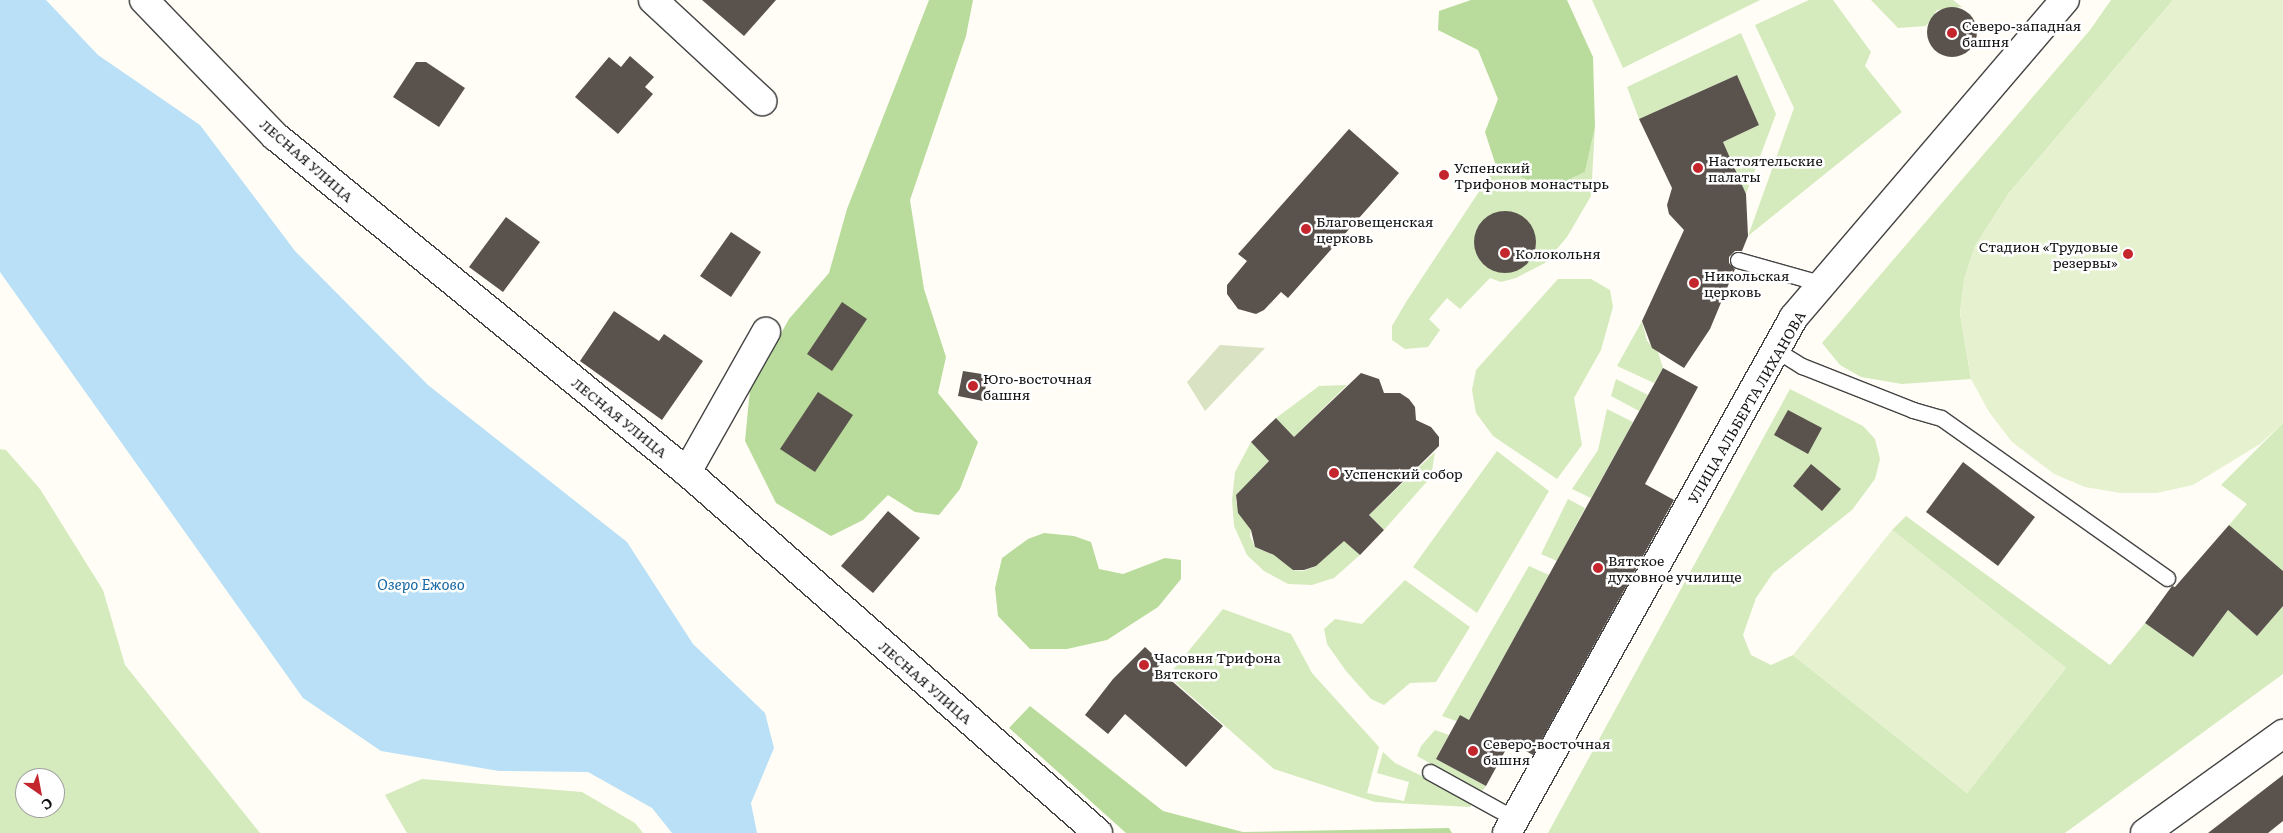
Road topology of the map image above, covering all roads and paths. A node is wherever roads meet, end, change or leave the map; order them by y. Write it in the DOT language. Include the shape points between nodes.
graph roads {
  1 [pos="144,0"];
  2 [pos="663,3"];
  3 [pos="2054,4"];
  4 [pos="762,101"];
  5 [pos="1738,260"];
  6 [pos="1820,283"];
  7 [pos="766,332"];
  8 [pos="1776,350"];
  9 [pos="687,472"];
  10 [pos="2167,578"];
  11 [pos="2283,734"];
  12 [pos="1430,772"];
  13 [pos="1511,826"];
  14 [pos="1098,833"];
  15 [pos="2145,833"];
  1 -- 9 [label="street, ЛЕСНАЯ УЛИЦА" via="276,136"];
  2 -- 4 [label="street"];
  3 -- 6 [label="street, УЛИЦА АЛЬБЕРТА ЛИХАНОВА"];
  5 -- 6 [label="lane"];
  6 -- 8 [label="street, УЛИЦА АЛЬБЕРТА ЛИХАНОВА" via="1794,317"];
  7 -- 9 [label="street"];
  8 -- 10 [label="lane" via="1802,366 1941,418"];
  8 -- 13 [label="street, УЛИЦА АЛЬБЕРТА ЛИХАНОВА"];
  9 -- 14 [label="street, ЛЕСНАЯ УЛИЦА"];
  11 -- 15 [label="street"];
  12 -- 13 [label="lane"];
}
